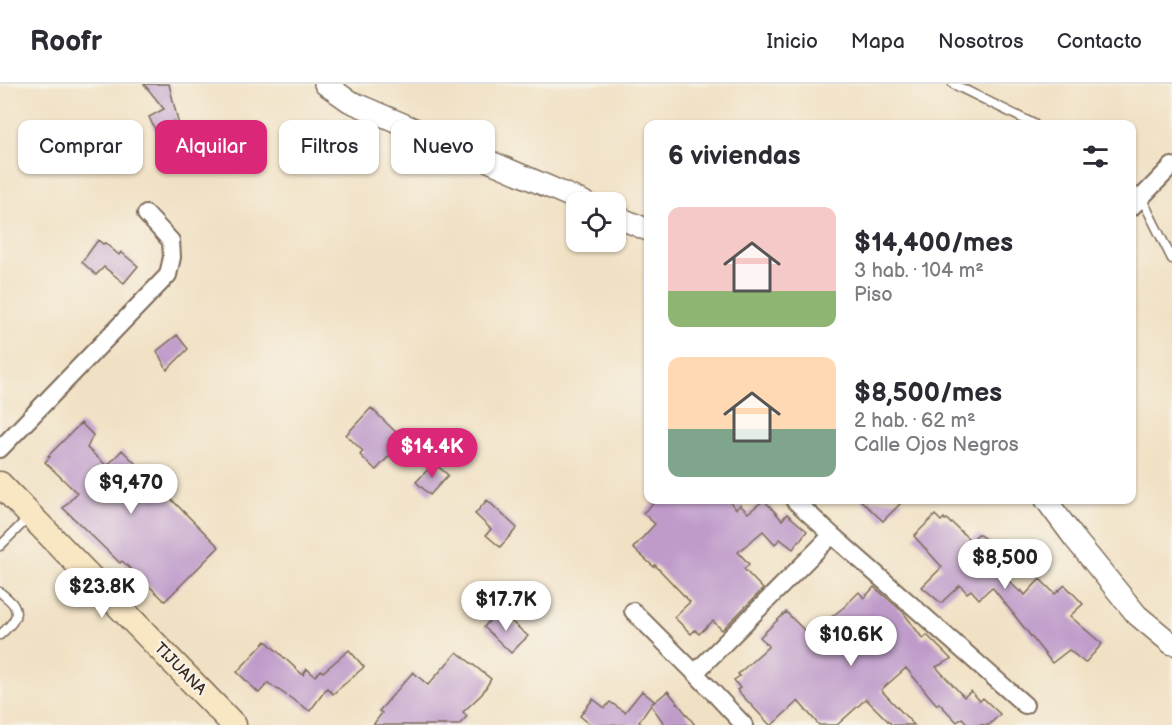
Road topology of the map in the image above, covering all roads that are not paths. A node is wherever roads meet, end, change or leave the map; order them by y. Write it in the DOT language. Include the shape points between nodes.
graph roads {
  1 [pos="325,84"];
  2 [pos="953,84"];
  3 [pos="1026,120"];
  4 [pos="1172,166"];
  5 [pos="566,194"];
  6 [pos="1136,196"];
  7 [pos="1136,201"];
  8 [pos="146,214"];
  9 [pos="626,221"];
  10 [pos="644,228"];
  11 [pos="1172,259"];
  12 [pos="0,449"];
  13 [pos="0,484"];
  14 [pos="798,504"];
  15 [pos="1049,504"];
  16 [pos="30,516"];
  17 [pos="832,534"];
  18 [pos="0,546"];
  19 [pos="0,592"];
  20 [pos="633,611"];
  21 [pos="0,635"];
  22 [pos="1172,644"];
  23 [pos="695,673"];
  24 [pos="1026,705"];
  25 [pos="234,725"];
  26 [pos="744,725"];
  1 -- 5 [label="street" via="349,101"];
  2 -- 3 [label="lane"];
  4 -- 6 [label="street"];
  7 -- 11 [label="lane"];
  8 -- 12 [label="street" via="171,241 168,275"];
  9 -- 10 [label="street"];
  13 -- 16 [label="main road, TIJUANA"];
  14 -- 17 [label="street"];
  15 -- 22 [label="street" via="1137,615"];
  16 -- 18 [label="lane"];
  16 -- 25 [label="main road, TIJUANA"];
  17 -- 23 [label="street"];
  17 -- 24 [label="street"];
  19 -- 21 [label="lane" via="15,606 16,614"];
  20 -- 23 [label="street"];
  23 -- 26 [label="street"];
}
